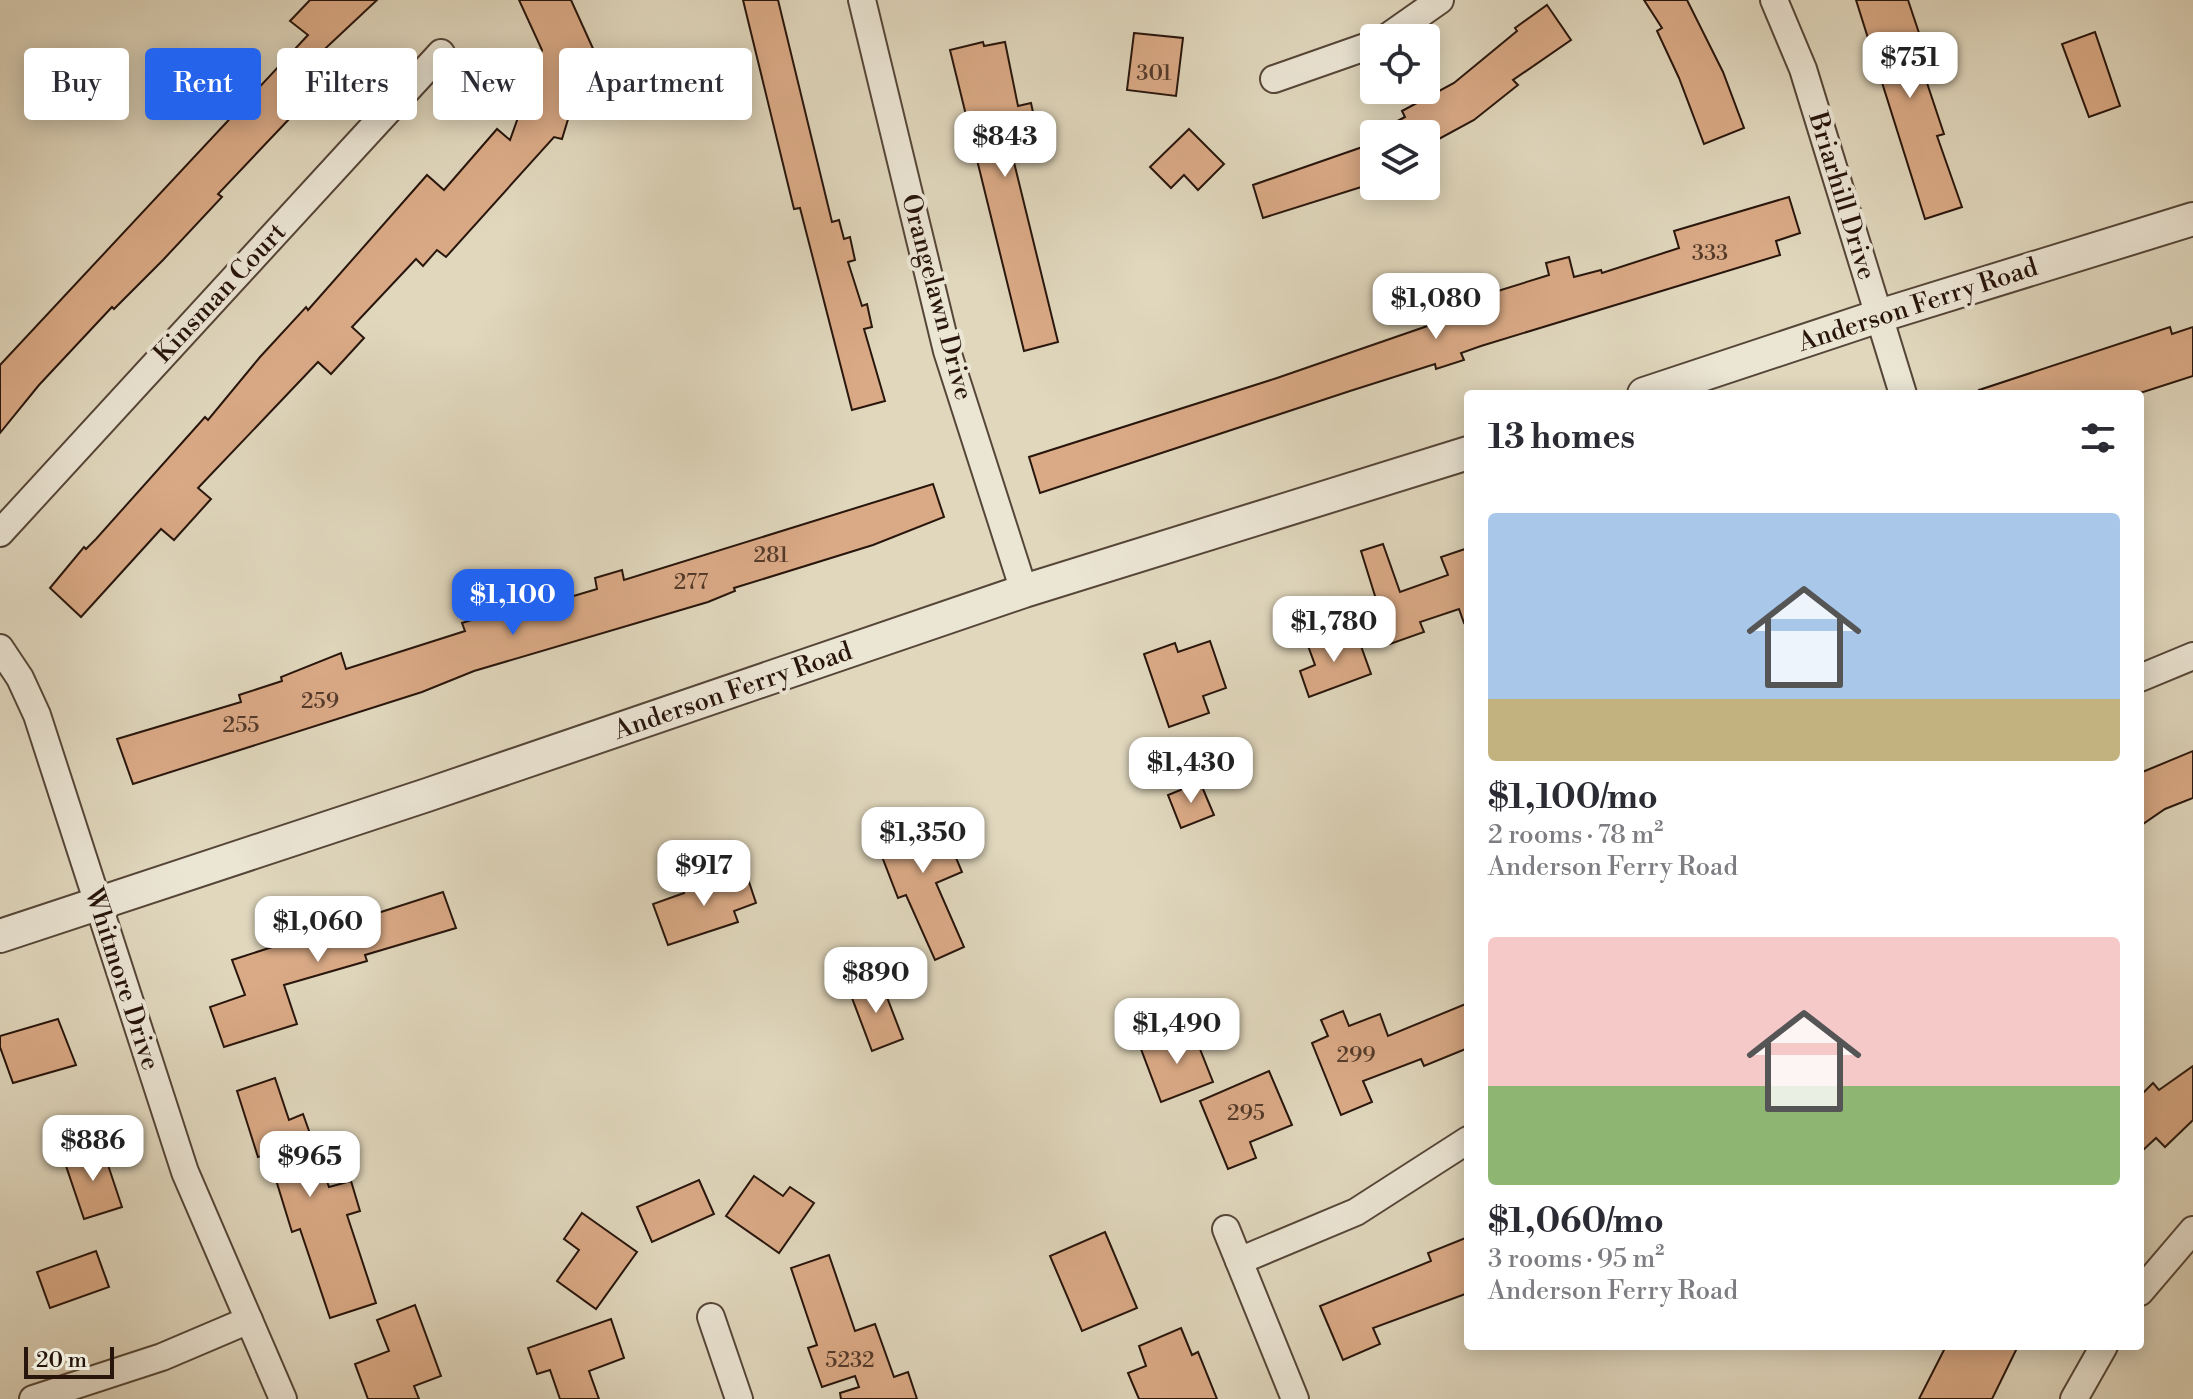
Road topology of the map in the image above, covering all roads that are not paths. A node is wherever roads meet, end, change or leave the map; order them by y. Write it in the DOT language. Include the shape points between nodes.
graph roads {
  1 [pos="862,0"];
  2 [pos="1440,0"];
  3 [pos="1774,0"];
  4 [pos="1406,24"];
  5 [pos="1360,49"];
  6 [pos="433,62"];
  7 [pos="1274,79"];
  8 [pos="2193,219"];
  9 [pos="1879,316"];
  10 [pos="1656,390"];
  11 [pos="1902,390"];
  12 [pos="1464,454"];
  13 [pos="0,533"];
  14 [pos="1024,591"];
  15 [pos="0,648"];
  16 [pos="2193,656"];
  17 [pos="2144,676"];
  18 [pos="97,904"];
  19 [pos="0,936"];
  20 [pos="1464,1143"];
  21 [pos="1226,1229"];
  22 [pos="2193,1230"];
  23 [pos="1239,1261"];
  24 [pos="2144,1287"];
  25 [pos="711,1317"];
  26 [pos="249,1320"];
  27 [pos="2102,1350"];
  28 [pos="33,1399"];
  29 [pos="283,1399"];
  30 [pos="739,1399"];
  31 [pos="1295,1399"];
  32 [pos="2074,1399"];
  1 -- 14 [label="street, Orangelawn Drive" via="947,351"];
  2 -- 4 [label="street"];
  3 -- 9 [label="street, Briarhill Drive" via="1803,69"];
  5 -- 7 [label="street"];
  6 -- 13 [label="street, Kinsman Court"];
  8 -- 9 [label="street, Anderson Ferry Road"];
  9 -- 10 [label="street, Anderson Ferry Road"];
  9 -- 11 [label="street, Briarhill Drive"];
  12 -- 14 [label="street, Anderson Ferry Road"];
  14 -- 18 [label="street, Anderson Ferry Road"];
  15 -- 18 [label="street, Whitmore Drive" via="37,715"];
  16 -- 17 [label="street"];
  18 -- 19 [label="street, Anderson Ferry Road"];
  18 -- 26 [label="street, Whitmore Drive" via="185,1172"];
  20 -- 23 [label="street" via="1356,1212"];
  21 -- 23 [label="street"];
  22 -- 24 [label="street"];
  23 -- 31 [label="street"];
  25 -- 30 [label="street"];
  26 -- 28 [label="street" via="162,1357"];
  26 -- 29 [label="street, Whitmore Drive"];
  27 -- 32 [label="street"];
}
